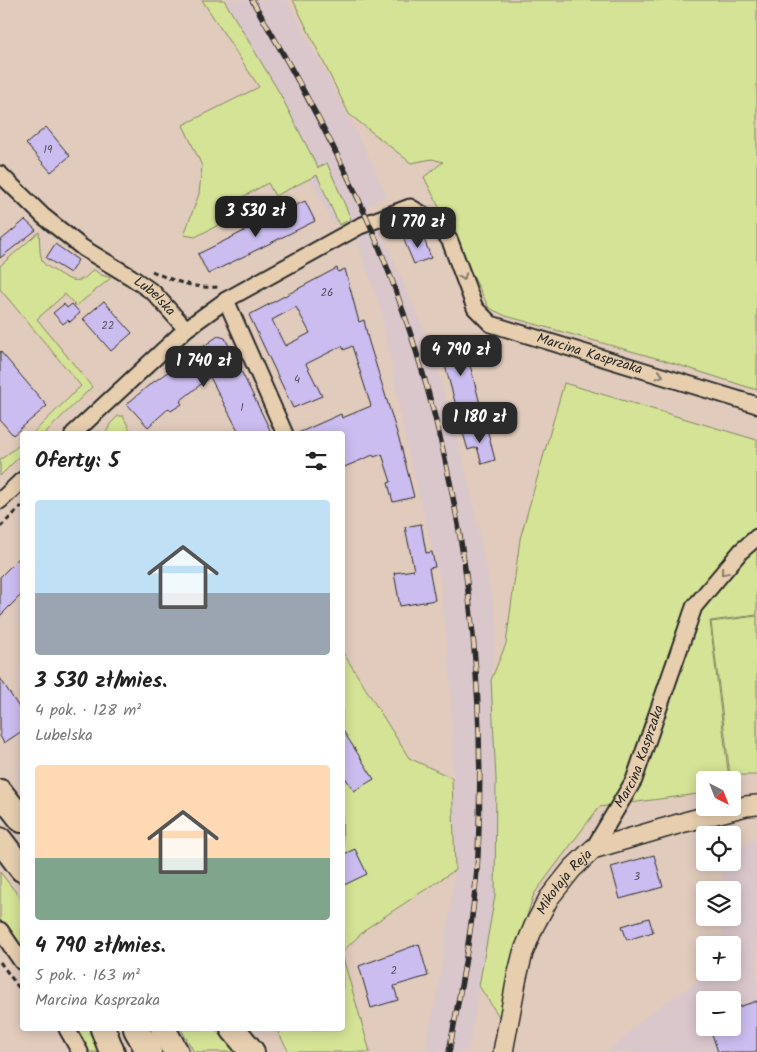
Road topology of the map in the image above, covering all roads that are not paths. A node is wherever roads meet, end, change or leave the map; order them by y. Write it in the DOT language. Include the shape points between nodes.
graph roads {
  1 [pos="0,174"];
  2 [pos="226,293"];
  3 [pos="186,329"];
  4 [pos="757,405"];
  5 [pos="79,431"];
  6 [pos="284,431"];
  7 [pos="20,482"];
  8 [pos="0,501"];
  9 [pos="757,536"];
  10 [pos="0,792"];
  11 [pos="757,805"];
  12 [pos="20,817"];
  13 [pos="0,840"];
  14 [pos="593,850"];
  15 [pos="20,866"];
  16 [pos="0,930"];
  17 [pos="20,959"];
  18 [pos="68,1031"];
  19 [pos="104,1031"];
  20 [pos="137,1031"];
  21 [pos="164,1031"];
  22 [pos="235,1031"];
  23 [pos="80,1052"];
  24 [pos="112,1052"];
  25 [pos="149,1052"];
  26 [pos="176,1052"];
  27 [pos="252,1052"];
  28 [pos="503,1052"];
  1 -- 3 [label="street, Lubelska" via="43,216 83,248 154,292"];
  2 -- 3 [label="street"];
  2 -- 4 [label="street, Marcina Kasprzaka, one-way" via="410,206 437,223 450,241 475,308 490,324"];
  2 -- 6 [label="street"];
  3 -- 5 [label="street"];
  7 -- 8 [label="street"];
  9 -- 14 [label="street, Marcina Kasprzaka, one-way" via="694,607 634,780"];
  10 -- 12 [label="main road"];
  11 -- 14 [label="street, Mikołaja Reja" via="685,822"];
  13 -- 15 [label="main road"];
  14 -- 28 [label="street, Mikołaja Reja" via="548,898 534,926 516,976"];
  16 -- 17 [label="street"];
  18 -- 23 [label="street"];
  19 -- 24 [label="main road"];
  20 -- 25 [label="main road"];
  21 -- 26 [label="main road"];
  22 -- 27 [label="main road"];
}
